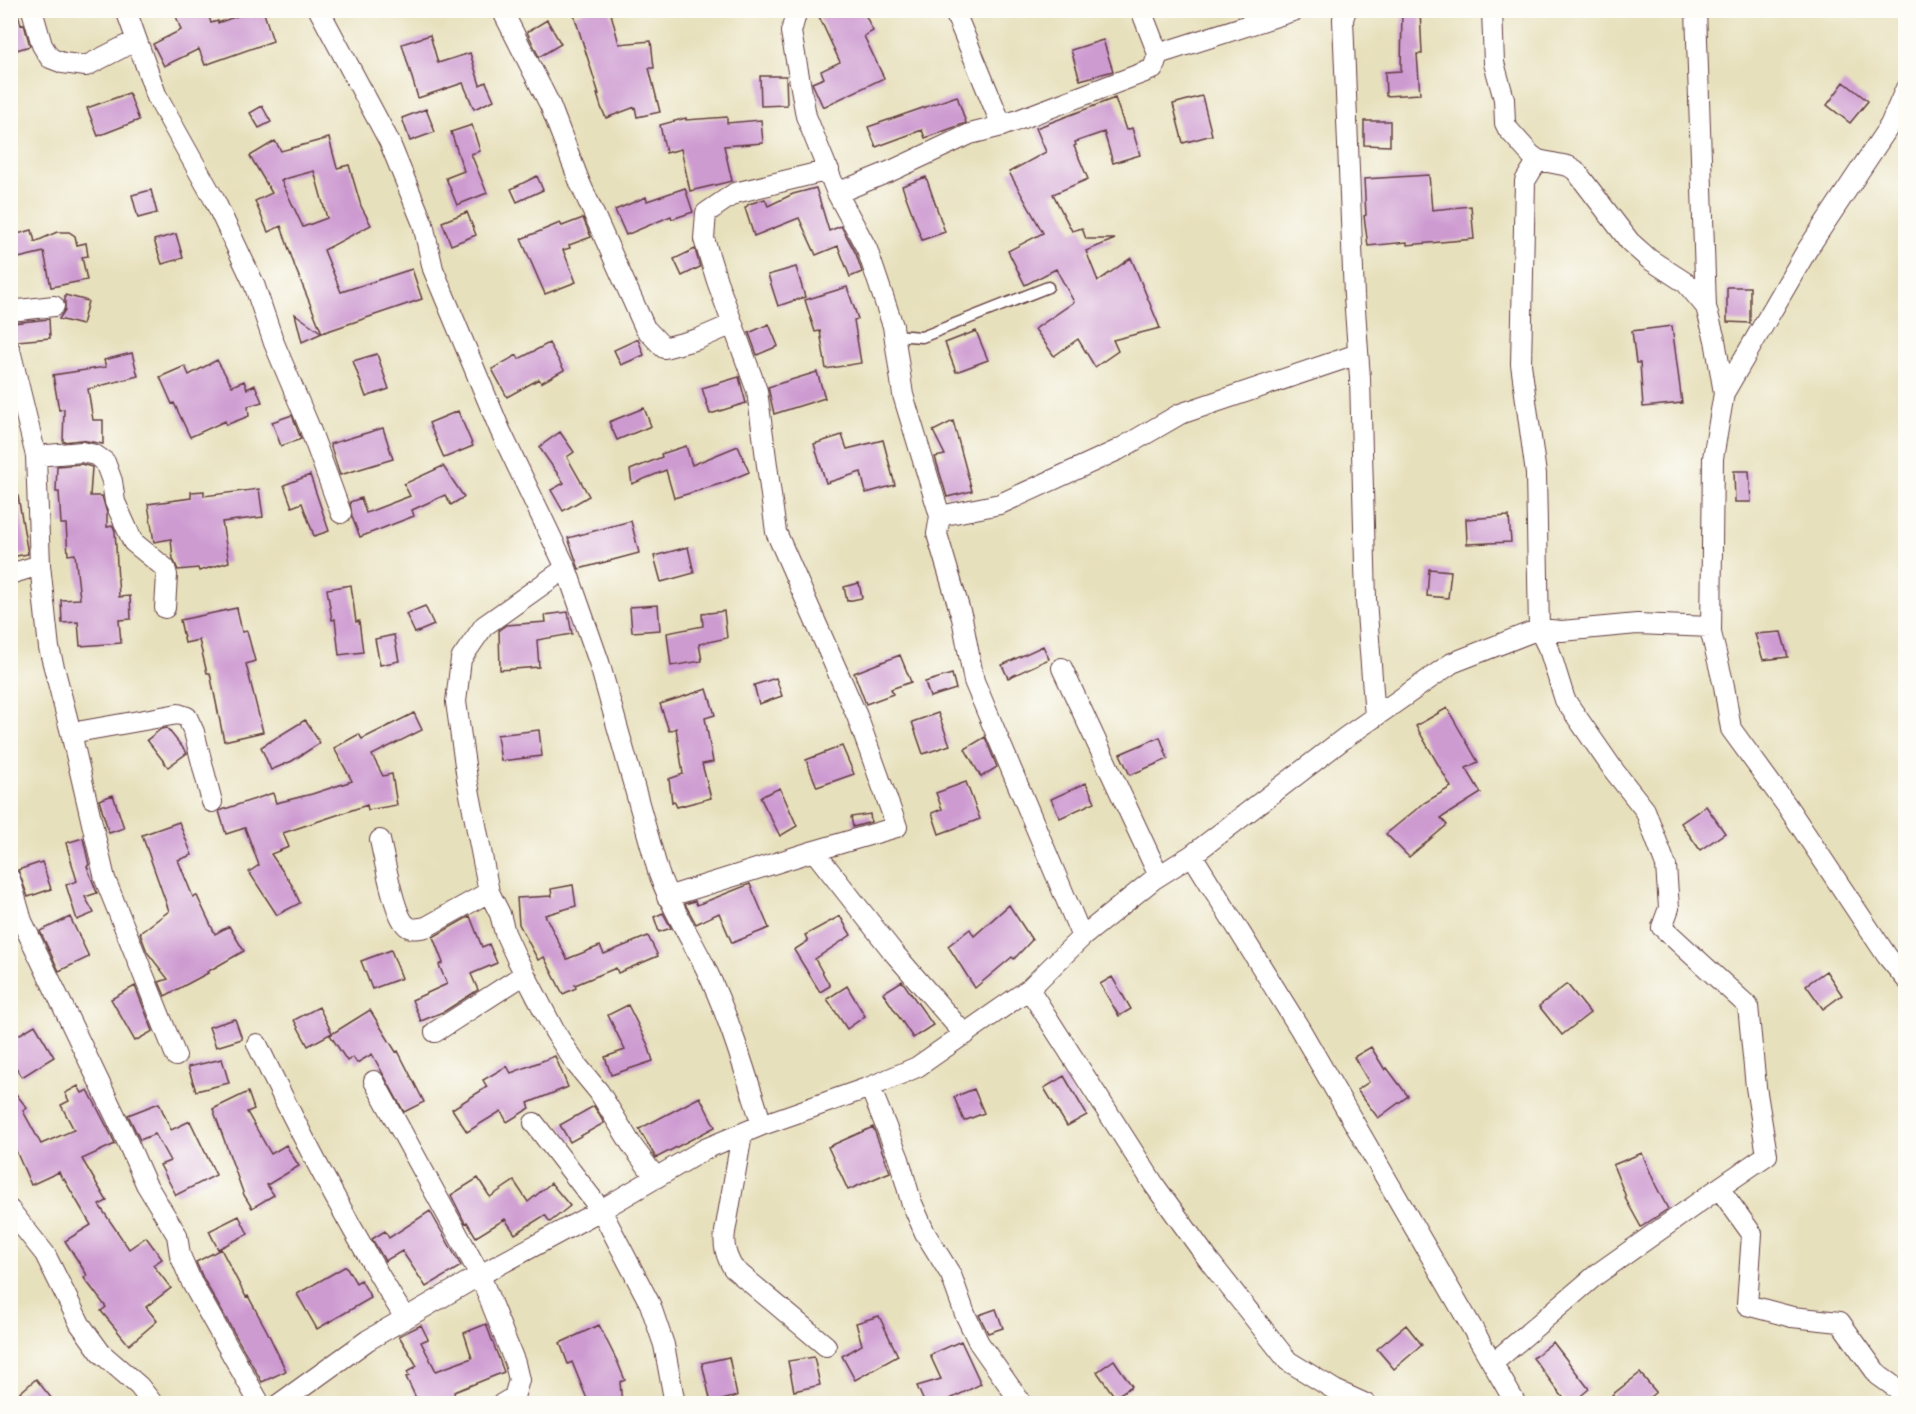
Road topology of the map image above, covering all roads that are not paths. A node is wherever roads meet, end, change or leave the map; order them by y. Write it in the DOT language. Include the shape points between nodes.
graph roads {
  1 [pos="32,10"];
  2 [pos="126,10"];
  3 [pos="319,10"];
  4 [pos="502,10"];
  5 [pos="797,10"];
  6 [pos="954,10"];
  7 [pos="1141,10"];
  8 [pos="1296,10"];
  9 [pos="1492,10"];
  10 [pos="1696,10"];
  11 [pos="1339,13"];
  12 [pos="135,41"];
  13 [pos="1158,54"];
  14 [pos="1905,88"];
  15 [pos="1002,126"];
  16 [pos="1898,129"];
  17 [pos="1538,160"];
  18 [pos="829,170"];
  19 [pos="837,193"];
  20 [pos="1048,286"];
  21 [pos="54,306"];
  22 [pos="1706,307"];
  23 [pos="10,311"];
  24 [pos="733,324"];
  25 [pos="894,335"];
  26 [pos="10,350"];
  27 [pos="1358,354"];
  28 [pos="1724,393"];
  29 [pos="36,456"];
  30 [pos="341,513"];
  31 [pos="940,516"];
  32 [pos="40,565"];
  33 [pos="566,568"];
  34 [pos="10,574"];
  35 [pos="165,608"];
  36 [pos="1711,627"];
  37 [pos="1539,629"];
  38 [pos="1062,668"];
  39 [pos="1375,717"];
  40 [pos="71,733"];
  41 [pos="212,802"];
  42 [pos="380,840"];
  43 [pos="814,851"];
  44 [pos="1192,855"];
  45 [pos="1159,876"];
  46 [pos="10,879"];
  47 [pos="489,892"];
  48 [pos="667,897"];
  49 [pos="1082,937"];
  50 [pos="525,974"];
  51 [pos="1905,979"];
  52 [pos="1029,989"];
  53 [pos="435,1032"];
  54 [pos="965,1035"];
  55 [pos="257,1044"];
  56 [pos="176,1056"];
  57 [pos="374,1081"];
  58 [pos="870,1087"];
  59 [pos="534,1123"];
  60 [pos="762,1125"];
  61 [pos="742,1134"];
  62 [pos="656,1178"];
  63 [pos="1719,1188"];
  64 [pos="10,1210"];
  65 [pos="601,1210"];
  66 [pos="480,1275"];
  67 [pos="405,1318"];
  68 [pos="826,1346"];
  69 [pos="1493,1363"];
  70 [pos="1905,1395"];
  71 [pos="153,1404"];
  72 [pos="260,1404"];
  73 [pos="279,1404"];
  74 [pos="502,1404"];
  75 [pos="675,1404"];
  76 [pos="1022,1404"];
  77 [pos="1366,1404"];
  78 [pos="1516,1404"];
  1 -- 12 [label="street" via="42,45 50,58 63,63 86,66"];
  2 -- 12 [label="street"];
  3 -- 33 [label="street" via="389,141 423,224 433,269 500,430"];
  4 -- 24 [label="street" via="550,105 645,328 664,348"];
  5 -- 18 [label="street" via="791,32 806,116"];
  6 -- 15 [label="street"];
  7 -- 13 [label="street"];
  8 -- 13 [label="street"];
  9 -- 17 [label="street" via="1494,63 1504,99 1505,123"];
  10 -- 22 [label="street"];
  11 -- 27 [label="street"];
  12 -- 30 [label="street" via="157,97 214,200 254,284"];
  13 -- 15 [label="street" via="1154,69"];
  14 -- 16 [label="street"];
  15 -- 19 [label="street" via="970,134"];
  16 -- 28 [label="street" via="1807,250"];
  17 -- 22 [label="street" via="1575,170 1630,242 1686,283"];
  17 -- 37 [label="street" via="1525,181 1521,364 1536,474"];
  18 -- 19 [label="street"];
  18 -- 24 [label="street" via="735,193 706,213 704,238"];
  19 -- 25 [label="street" via="867,249"];
  20 -- 25 [label="lane" via="922,338"];
  21 -- 23 [label="street"];
  22 -- 28 [label="street"];
  24 -- 43 [label="street" via="757,391 776,532 857,716 897,827"];
  25 -- 31 [label="street" via="903,395"];
  26 -- 29 [label="street"];
  27 -- 31 [label="street" via="1180,414 1118,450 1000,504"];
  27 -- 39 [label="street" via="1366,600"];
  28 -- 36 [label="street" via="1713,458"];
  29 -- 32 [label="street"];
  29 -- 35 [label="street" via="82,452 105,462 115,502 133,542 165,568"];
  31 -- 49 [label="street" via="937,534 962,618 974,681"];
  32 -- 34 [label="street"];
  32 -- 40 [label="street" via="49,648"];
  33 -- 47 [label="street" via="484,626 461,659 456,702"];
  33 -- 48 [label="street" via="599,662"];
  36 -- 37 [label="street" via="1637,624 1562,631"];
  36 -- 51 [label="street" via="1731,729"];
  37 -- 39 [label="street" via="1452,663"];
  37 -- 63 [label="street" via="1565,700 1645,810 1666,867 1669,908 1662,927 1748,1006 1767,1155"];
  38 -- 45 [label="street"];
  39 -- 44 [label="street"];
  40 -- 41 [label="street" via="178,714 187,717"];
  40 -- 56 [label="street" via="105,879"];
  42 -- 47 [label="street" via="399,913 407,926 426,927"];
  43 -- 48 [label="street"];
  43 -- 54 [label="street"];
  44 -- 45 [label="street"];
  44 -- 69 [label="street" via="1300,1029"];
  45 -- 49 [label="street"];
  46 -- 72 [label="street" via="22,921 146,1184 177,1235 180,1255 192,1283"];
  47 -- 50 [label="street"];
  48 -- 60 [label="street" via="706,969 732,1030"];
  49 -- 52 [label="street"];
  50 -- 53 [label="street"];
  50 -- 62 [label="street" via="555,1032"];
  52 -- 54 [label="street"];
  52 -- 77 [label="street" via="1155,1186 1288,1361"];
  54 -- 58 [label="street" via="917,1067"];
  55 -- 67 [label="street" via="326,1182"];
  57 -- 66 [label="street"];
  58 -- 60 [label="street"];
  58 -- 76 [label="street" via="925,1233 951,1275 979,1343"];
  59 -- 65 [label="street"];
  60 -- 61 [label="street"];
  61 -- 62 [label="street" via="705,1149"];
  61 -- 68 [label="street" via="725,1232 726,1257 733,1268"];
  62 -- 65 [label="street"];
  63 -- 69 [label="street" via="1596,1275"];
  63 -- 70 [label="street" via="1752,1234 1747,1305 1792,1317 1840,1322 1878,1375"];
  64 -- 71 [label="street" via="45,1254 80,1324 101,1353 139,1386"];
  65 -- 66 [label="street"];
  65 -- 75 [label="street" via="650,1304 664,1345"];
  66 -- 67 [label="street"];
  66 -- 74 [label="street" via="519,1380 514,1397"];
  67 -- 73 [label="street"];
  69 -- 78 [label="street"];
}
